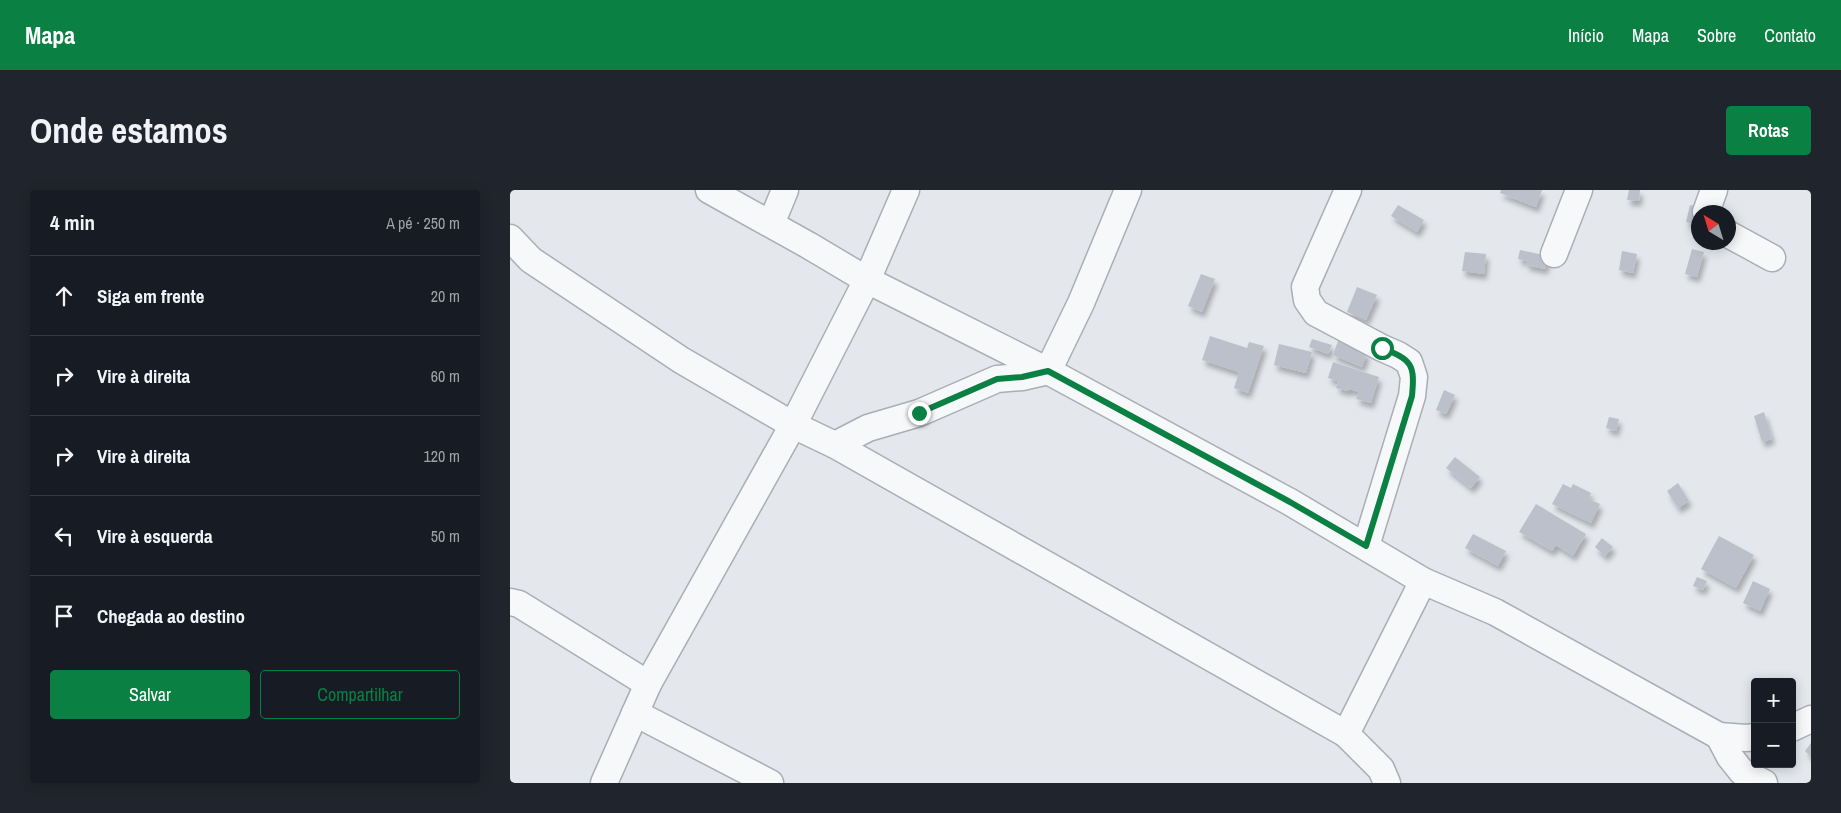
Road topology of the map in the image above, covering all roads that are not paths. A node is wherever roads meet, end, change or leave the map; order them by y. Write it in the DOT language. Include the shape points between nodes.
graph roads {
  1 [pos="708,190"];
  2 [pos="785,190"];
  3 [pos="906,190"];
  4 [pos="1128,190"];
  5 [pos="1348,190"];
  6 [pos="1579,190"];
  7 [pos="1714,190"];
  8 [pos="1709,205"];
  9 [pos="771,224"];
  10 [pos="510,238"];
  11 [pos="1736,238"];
  12 [pos="1554,254"];
  13 [pos="1772,258"];
  14 [pos="866,280"];
  15 [pos="1048,371"];
  16 [pos="793,425"];
  17 [pos="835,445"];
  18 [pos="1366,546"];
  19 [pos="1423,581"];
  20 [pos="510,602"];
  21 [pos="648,684"];
  22 [pos="635,713"];
  23 [pos="1811,719"];
  24 [pos="1796,726"];
  25 [pos="1346,734"];
  26 [pos="1719,736"];
  27 [pos="1751,737"];
  28 [pos="604,783"];
  29 [pos="770,783"];
  30 [pos="1388,783"];
  31 [pos="1764,783"];
  1 -- 9 [label="street"];
  2 -- 9 [label="street"];
  3 -- 14 [label="street"];
  4 -- 15 [label="street" via="1081,303"];
  5 -- 18 [label="street" via="1305,288 1307,300 1316,313 1409,362 1414,377 1412,396"];
  6 -- 12 [label="street"];
  7 -- 8 [label="street"];
  9 -- 14 [label="street"];
  10 -- 16 [label="street" via="531,260 680,360"];
  11 -- 13 [label="street"];
  14 -- 15 [label="street"];
  14 -- 16 [label="street"];
  15 -- 17 [label="street" via="997,379 919,413 868,428"];
  15 -- 18 [label="street"];
  16 -- 17 [label="street"];
  16 -- 21 [label="street"];
  17 -- 25 [label="street"];
  18 -- 19 [label="street"];
  19 -- 25 [label="street"];
  19 -- 26 [label="street" via="1495,612"];
  20 -- 21 [label="street" via="519,604"];
  21 -- 22 [label="street"];
  22 -- 28 [label="street"];
  22 -- 29 [label="street"];
  23 -- 24 [label="street"];
  25 -- 30 [label="street" via="1381,768"];
  26 -- 27 [label="street"];
  26 -- 31 [label="street" via="1742,772"];
}
